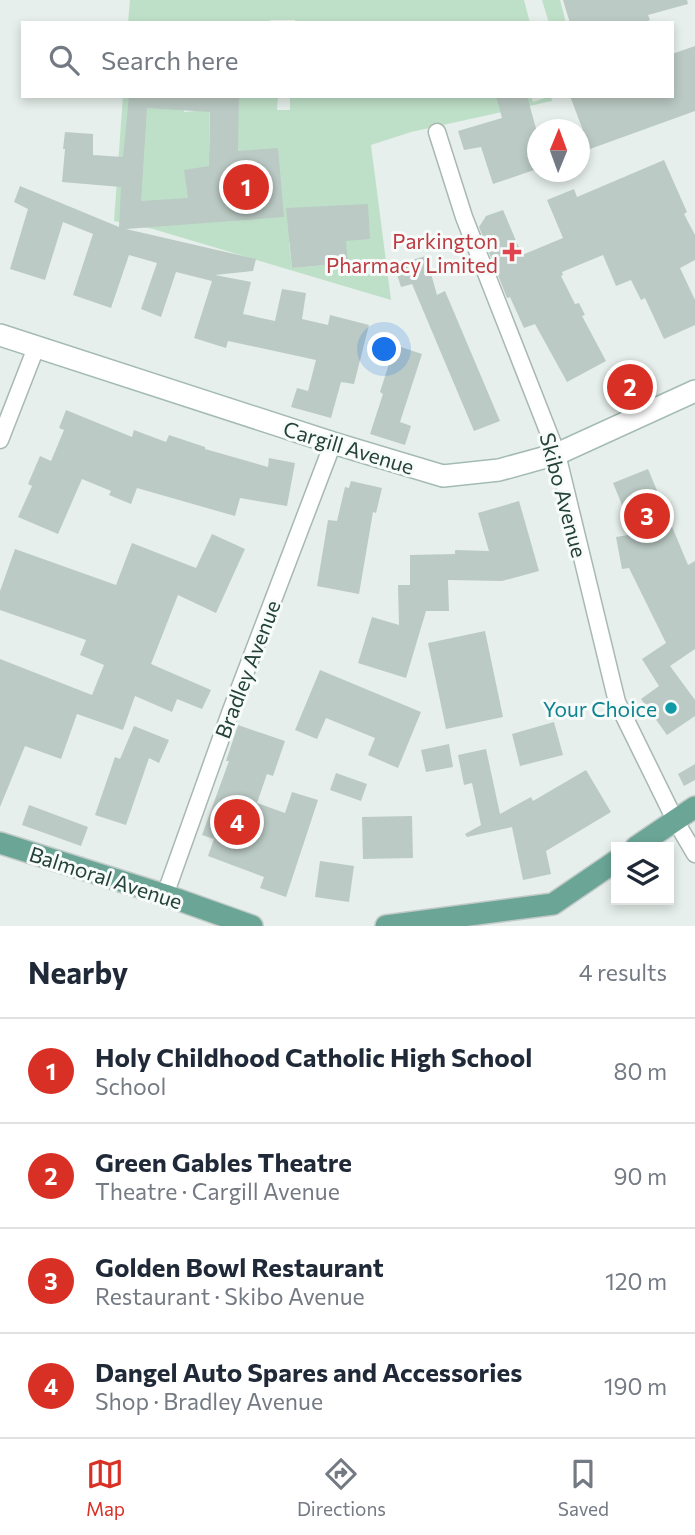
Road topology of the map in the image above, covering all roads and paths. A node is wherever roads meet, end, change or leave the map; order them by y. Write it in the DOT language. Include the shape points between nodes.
graph roads {
  1 [pos="437,132"];
  2 [pos="0,335"];
  3 [pos="37,345"];
  4 [pos="695,390"];
  5 [pos="0,440"];
  6 [pos="333,443"];
  7 [pos="557,454"];
  8 [pos="695,807"];
  9 [pos="675,820"];
  10 [pos="643,842"];
  11 [pos="0,843"];
  12 [pos="695,854"];
  13 [pos="611,864"];
  14 [pos="164,895"];
  15 [pos="252,926"];
  16 [pos="386,926"];
  1 -- 7 [label="street, Skibo Avenue" via="464,217"];
  2 -- 3 [label="main road, Cargill Avenue"];
  3 -- 5 [label="street"];
  3 -- 6 [label="main road, Cargill Avenue"];
  4 -- 7 [label="main road, Cargill Avenue"];
  6 -- 7 [label="main road, Cargill Avenue" via="443,476 499,470"];
  6 -- 14 [label="street, Bradley Avenue"];
  7 -- 9 [label="street, Skibo Avenue" via="617,702"];
  8 -- 9 [label="main road"];
  9 -- 10 [label="main road"];
  9 -- 12 [label="street, Skibo Avenue"];
  11 -- 14 [label="main road, Balmoral Avenue"];
  13 -- 16 [label="main road" via="553,904"];
  14 -- 15 [label="main road, Balmoral Avenue"];
}
